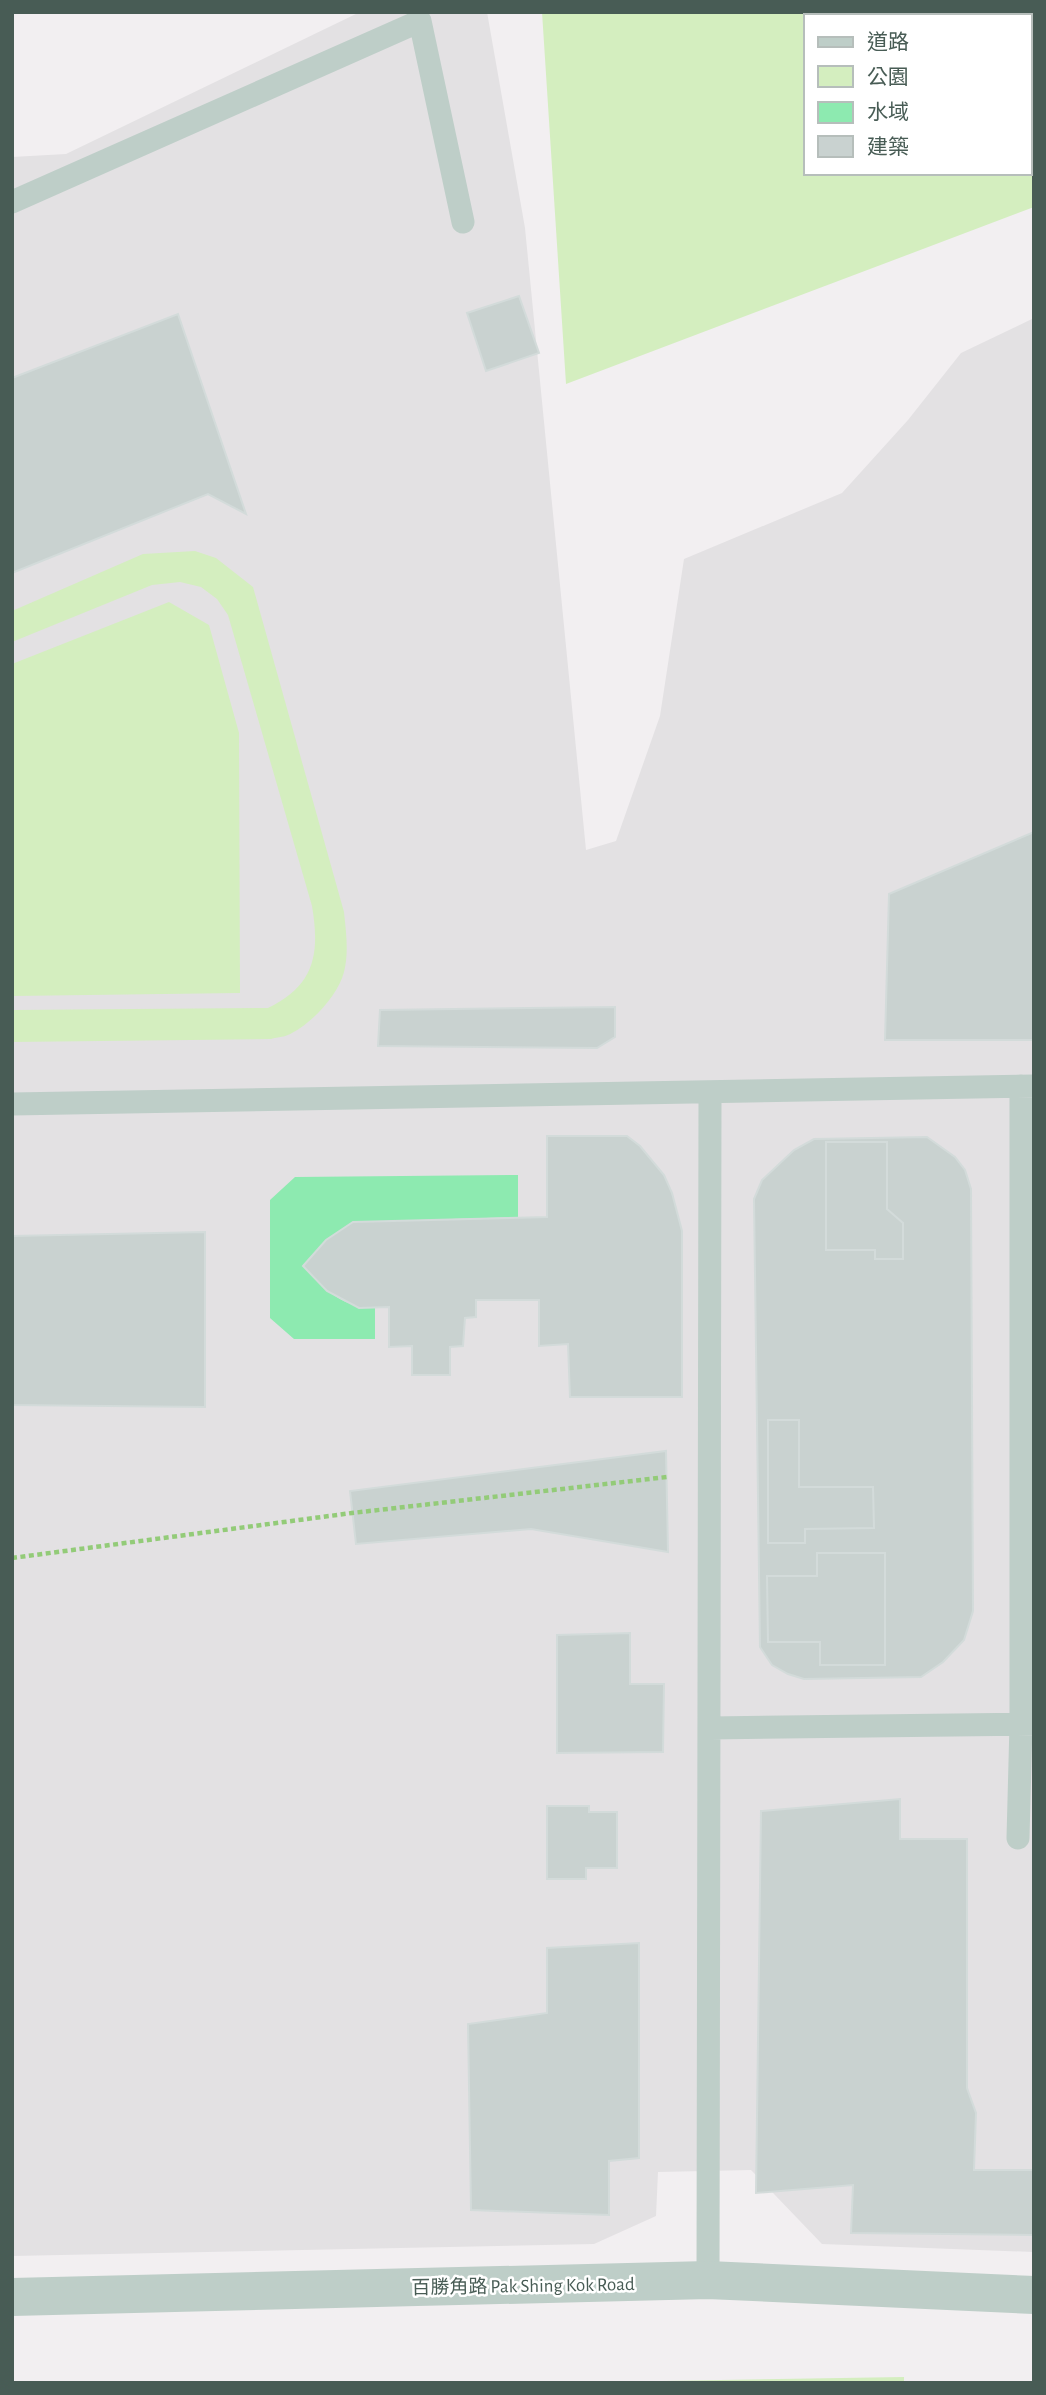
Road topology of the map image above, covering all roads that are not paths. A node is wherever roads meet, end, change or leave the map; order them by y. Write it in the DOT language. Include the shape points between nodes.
graph roads {
  1 [pos="12,202"];
  2 [pos="463,222"];
  3 [pos="1027,1086"];
  4 [pos="710,1092"];
  5 [pos="12,1104"];
  6 [pos="1027,1724"];
  7 [pos="710,1728"];
  8 [pos="1018,1838"];
  9 [pos="708,2280"];
  10 [pos="1034,2295"];
  11 [pos="12,2297"];
  1 -- 2 [label="lane" via="420,22"];
  3 -- 4 [label="lane"];
  3 -- 6 [label="lane"];
  4 -- 5 [label="lane"];
  4 -- 7 [label="lane"];
  6 -- 7 [label="lane"];
  6 -- 8 [label="lane"];
  7 -- 9 [label="lane"];
  9 -- 10 [label="street, 百勝角路 Pak Shing Kok Road"];
  9 -- 11 [label="street, 百勝角路 Pak Shing Kok Road"];
}
